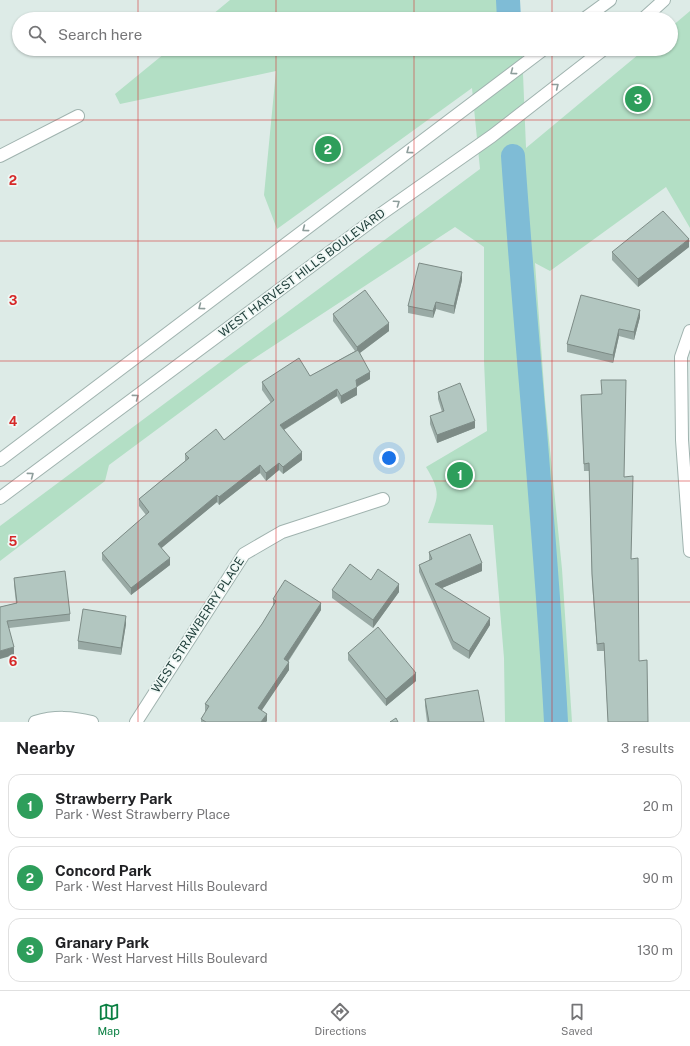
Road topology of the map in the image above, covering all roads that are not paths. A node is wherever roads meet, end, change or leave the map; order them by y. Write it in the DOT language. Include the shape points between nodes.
graph roads {
  1 [pos="610,0"];
  2 [pos="664,0"];
  3 [pos="594,12"];
  4 [pos="651,12"];
  5 [pos="535,56"];
  6 [pos="595,56"];
  7 [pos="78,116"];
  8 [pos="0,156"];
  9 [pos="690,331"];
  10 [pos="0,460"];
  11 [pos="0,498"];
  12 [pos="383,499"];
  13 [pos="690,551"];
  14 [pos="35,722"];
  15 [pos="92,722"];
  16 [pos="136,722"];
  1 -- 3 [label="street"];
  2 -- 4 [label="street"];
  5 -- 10 [label="street, one-way"];
  11 -- 6 [label="street, WEST HARVEST HILLS BOULEVARD, one-way" via="381,214 492,136"];
  7 -- 8 [label="street"];
  9 -- 13 [label="street" via="681,357 682,440"];
  12 -- 16 [label="street, WEST STRAWBERRY PLACE" via="282,532 244,554"];
  14 -- 15 [label="street" via="58,717"];
}
